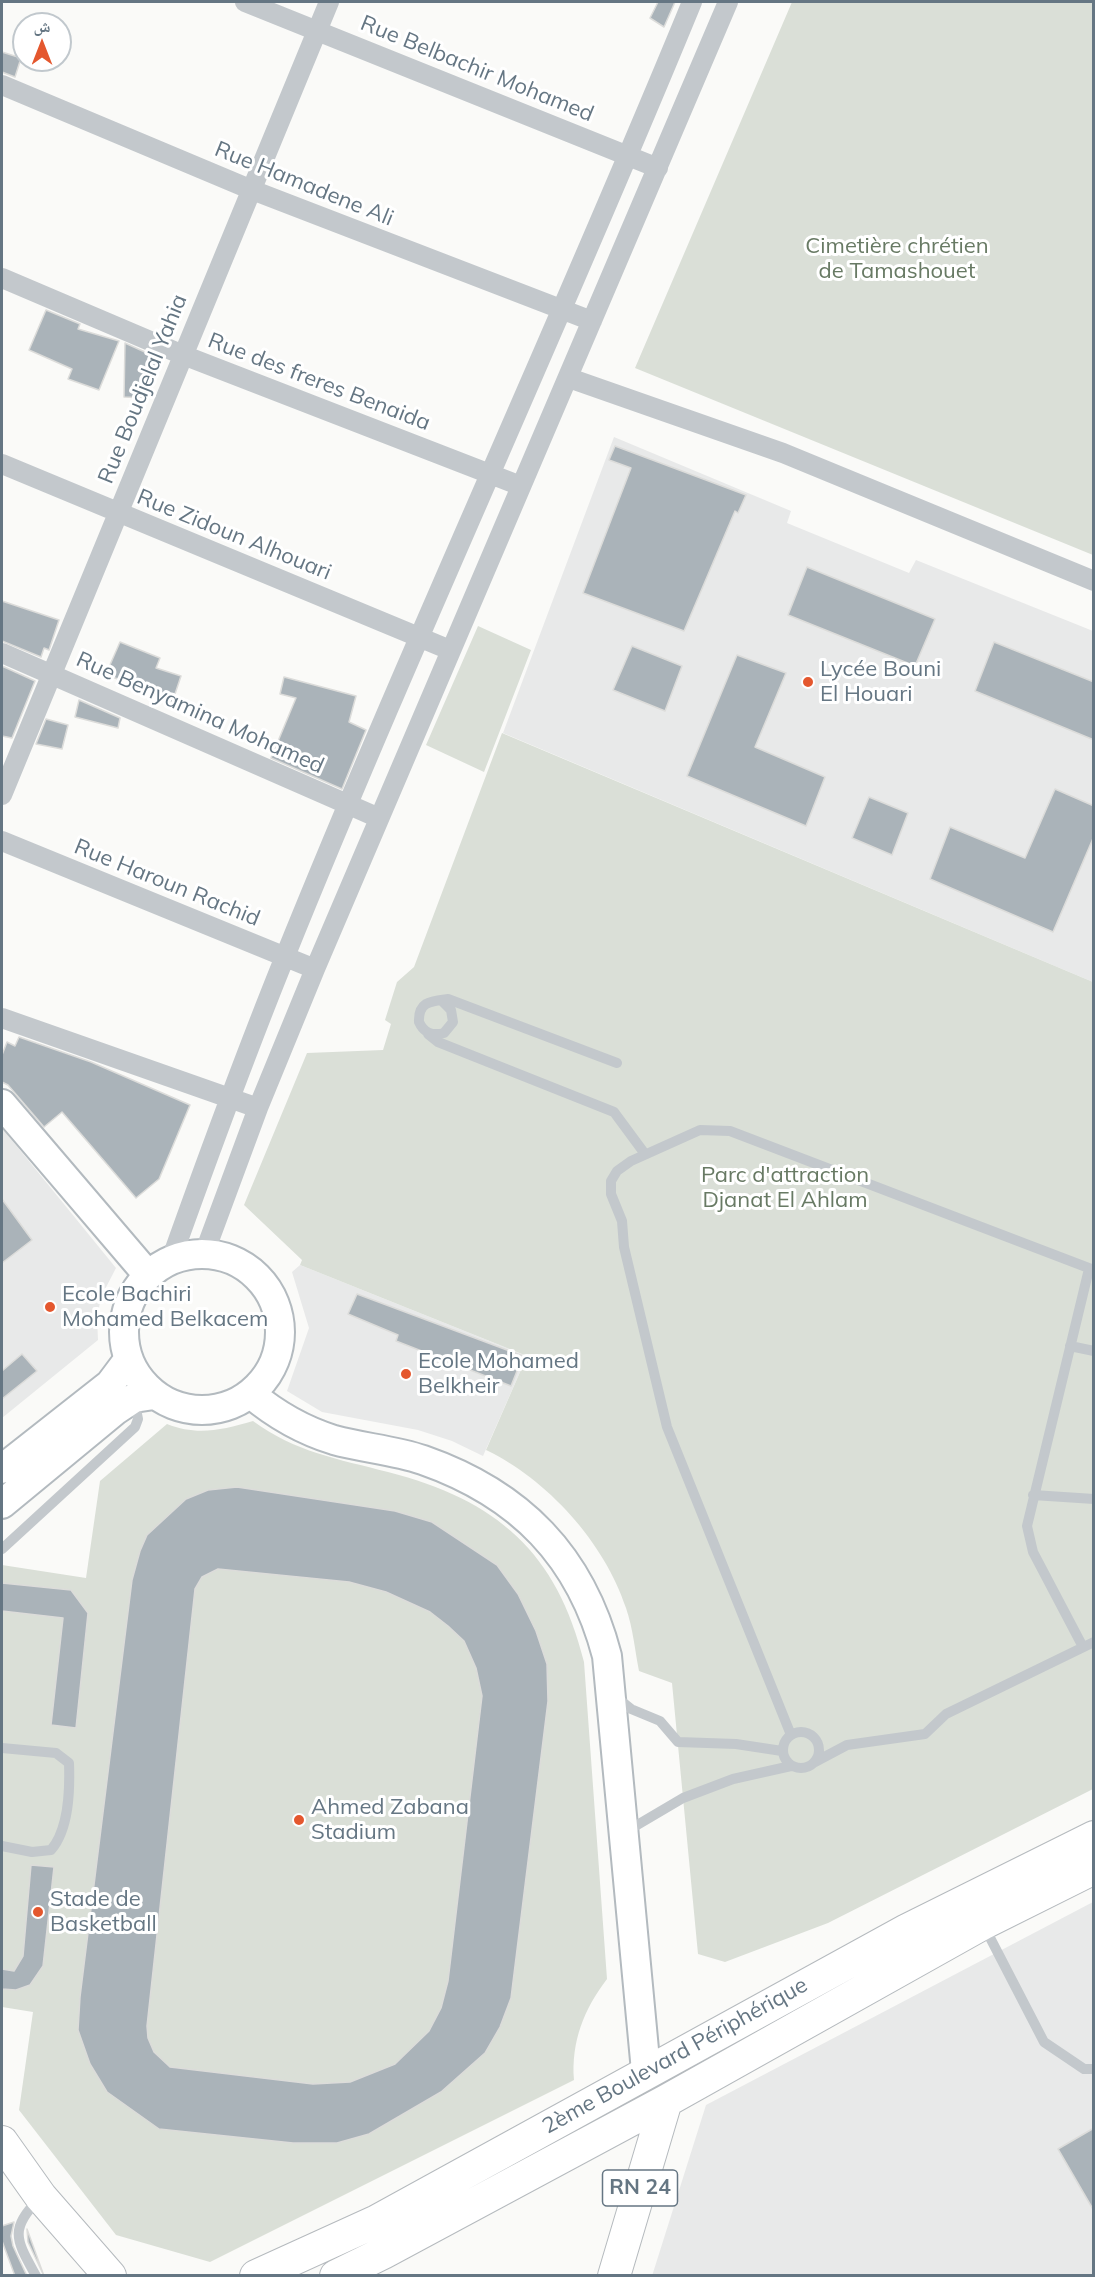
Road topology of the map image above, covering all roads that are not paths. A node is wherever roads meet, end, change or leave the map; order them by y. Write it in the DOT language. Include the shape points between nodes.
graph roads {
  1 [pos="245,2"];
  2 [pos="329,2"];
  3 [pos="692,2"];
  4 [pos="700,2"];
  5 [pos="726,6"];
  6 [pos="317,31"];
  7 [pos="2,85"];
  8 [pos="628,157"];
  9 [pos="658,168"];
  10 [pos="252,190"];
  11 [pos="2,278"];
  12 [pos="562,310"];
  13 [pos="592,321"];
  14 [pos="183,355"];
  15 [pos="569,378"];
  16 [pos="2,464"];
  17 [pos="489,474"];
  18 [pos="521,486"];
  19 [pos="118,513"];
  20 [pos="1094,581"];
  21 [pos="419,638"];
  22 [pos="450,650"];
  23 [pos="2,653"];
  24 [pos="52,674"];
  25 [pos="2,795"];
  26 [pos="349,806"];
  27 [pos="380,818"];
  28 [pos="2,841"];
  29 [pos="285,957"];
  30 [pos="315,969"];
  31 [pos="441,1000"];
  32 [pos="2,1018"];
  33 [pos="425,1032"];
  34 [pos="616,1063"];
  35 [pos="229,1098"];
  36 [pos="2,1104"];
  37 [pos="258,1108"];
  38 [pos="645,1154"];
  39 [pos="204,1254"];
  40 [pos="171,1260"];
  41 [pos="1091,1269"];
  42 [pos="148,1275"];
  43 [pos="1070,1346"];
  44 [pos="1094,1351"];
  45 [pos="128,1360"];
  46 [pos="251,1394"];
  47 [pos="144,1396"];
  48 [pos="2,1469"];
  49 [pos="1033,1495"];
  50 [pos="1094,1499"];
  51 [pos="2,1504"];
  52 [pos="2,1550"];
  53 [pos="1094,1642"];
  54 [pos="1083,1647"];
  55 [pos="611,1694"];
  56 [pos="791,1734"];
  57 [pos="2,1748"];
  58 [pos="782,1751"];
  59 [pos="815,1762"];
  60 [pos="791,1766"];
  61 [pos="624,1833"];
  62 [pos="1094,1837"];
  63 [pos="2,1846"];
  64 [pos="1094,1868"];
  65 [pos="982,1924"];
  66 [pos="1094,2069"];
  67 [pos="646,2071"];
  68 [pos="666,2101"];
  69 [pos="2,2142"];
  70 [pos="41,2197"];
  71 [pos="36,2276"];
  72 [pos="110,2276"];
  73 [pos="256,2276"];
  74 [pos="336,2276"];
  75 [pos="614,2276"];
  1 -- 6 [label="street, Rue Belbachir Mohamed"];
  2 -- 6 [label="street, Rue Boudjelal Yahia"];
  3 -- 8 [label="street"];
  4 -- 5 [label="street"];
  5 -- 9 [label="street"];
  6 -- 8 [label="street, Rue Belbachir Mohamed"];
  6 -- 10 [label="street, Rue Boudjelal Yahia"];
  7 -- 10 [label="street, Rue Hamadene Ali"];
  8 -- 9 [label="street, Rue Belbachir Mohamed"];
  8 -- 12 [label="street"];
  9 -- 13 [label="street"];
  10 -- 12 [label="street, Rue Hamadene Ali"];
  10 -- 14 [label="street, Rue Boudjelal Yahia"];
  11 -- 14 [label="street, Rue des freres Benaida"];
  12 -- 13 [label="street, Rue Hamadene Ali"];
  12 -- 17 [label="street"];
  13 -- 15 [label="street"];
  14 -- 17 [label="street, Rue des freres Benaida"];
  14 -- 19 [label="street, Rue Boudjelal Yahia"];
  15 -- 18 [label="street"];
  15 -- 20 [label="street" via="783,453"];
  16 -- 19 [label="street, Rue Zidoun Alhouari"];
  17 -- 18 [label="street, Rue des freres Benaida"];
  17 -- 21 [label="street"];
  18 -- 22 [label="street"];
  19 -- 21 [label="street, Rue Zidoun Alhouari"];
  19 -- 24 [label="street, Rue Boudjelal Yahia"];
  21 -- 22 [label="street, Rue Zidoun Alhouari"];
  21 -- 26 [label="street"];
  22 -- 27 [label="street"];
  23 -- 24 [label="street, Rue Benyamina Mohamed"];
  24 -- 25 [label="street, Rue Boudjelal Yahia"];
  24 -- 26 [label="street, Rue Benyamina Mohamed"];
  26 -- 27 [label="street, Rue Benyamina Mohamed"];
  26 -- 29 [label="street"];
  27 -- 30 [label="street"];
  28 -- 29 [label="street, Rue Haroun Rachid"];
  29 -- 30 [label="street, Rue Haroun Rachid"];
  29 -- 35 [label="street"];
  30 -- 37 [label="street"];
  31 -- 33 [label="lane" via="429,1001 420,1010 419,1022"];
  31 -- 33 [label="lane" via="452,1010 453,1022 444,1033"];
  31 -- 34 [label="lane" via="458,1002"];
  32 -- 35 [label="street"];
  33 -- 38 [label="lane" via="438,1042 614,1112"];
  35 -- 37 [label="street"];
  35 -- 40 [label="street"];
  36 -- 42 [label="street"];
  37 -- 39 [label="street"];
  38 -- 41 [label="lane" via="700,1130 730,1131"];
  38 -- 56 [label="lane" via="617,1171 611,1181 611,1194 622,1221 624,1247 655,1384 667,1427"];
  39 -- 40 [label="street"];
  39 -- 46 [label="street" via="239,1263 268,1288 278,1311 281,1338 272,1369"];
  40 -- 42 [label="street"];
  41 -- 43 [label="lane"];
  42 -- 45 [label="street" via="129,1302 123,1330"];
  43 -- 44 [label="lane"];
  43 -- 49 [label="lane"];
  45 -- 47 [label="street" via="142,1383"];
  45 -- 48 [label="street" via="110,1384"];
  46 -- 47 [label="street" via="217,1409 178,1407"];
  46 -- 55 [label="street" via="279,1417 333,1439 422,1459 463,1478 533,1524 563,1556 585,1593 599,1624"];
  47 -- 51 [label="street" via="116,1410"];
  47 -- 52 [label="lane" via="135,1427"];
  49 -- 50 [label="lane"];
  49 -- 54 [label="lane" via="1028,1539"];
  53 -- 54 [label="lane"];
  54 -- 59 [label="lane" via="946,1714 925,1734 847,1745"];
  55 -- 58 [label="lane" via="632,1709 660,1721 678,1742 736,1744"];
  55 -- 61 [label="street"];
  56 -- 58 [label="lane"];
  56 -- 59 [label="lane" via="803,1731 814,1738 819,1749"];
  57 -- 63 [label="lane" via="56,1753 69,1763 70,1784 61,1838 51,1850 33,1852"];
  58 -- 60 [label="lane"];
  59 -- 60 [label="lane" via="804,1768"];
  60 -- 61 [label="lane" via="733,1779 683,1798"];
  61 -- 67 [label="street"];
  62 -- 67 [label="main road, 2ème Boulevard Périphérique" via="907,1930"];
  64 -- 65 [label="main road, 2ème Boulevard Périphérique"];
  65 -- 66 [label="lane" via="1044,2042 1084,2069"];
  65 -- 68 [label="main road, 2ème Boulevard Périphérique"];
  67 -- 73 [label="main road, 2ème Boulevard Périphérique" via="377,2221"];
  68 -- 74 [label="main road, 2ème Boulevard Périphérique"];
  68 -- 75 [label="main road, RN 24"];
  69 -- 70 [label="main road"];
  70 -- 71 [label="lane" via="20,2222 17,2237"];
  70 -- 72 [label="main road"];
}
